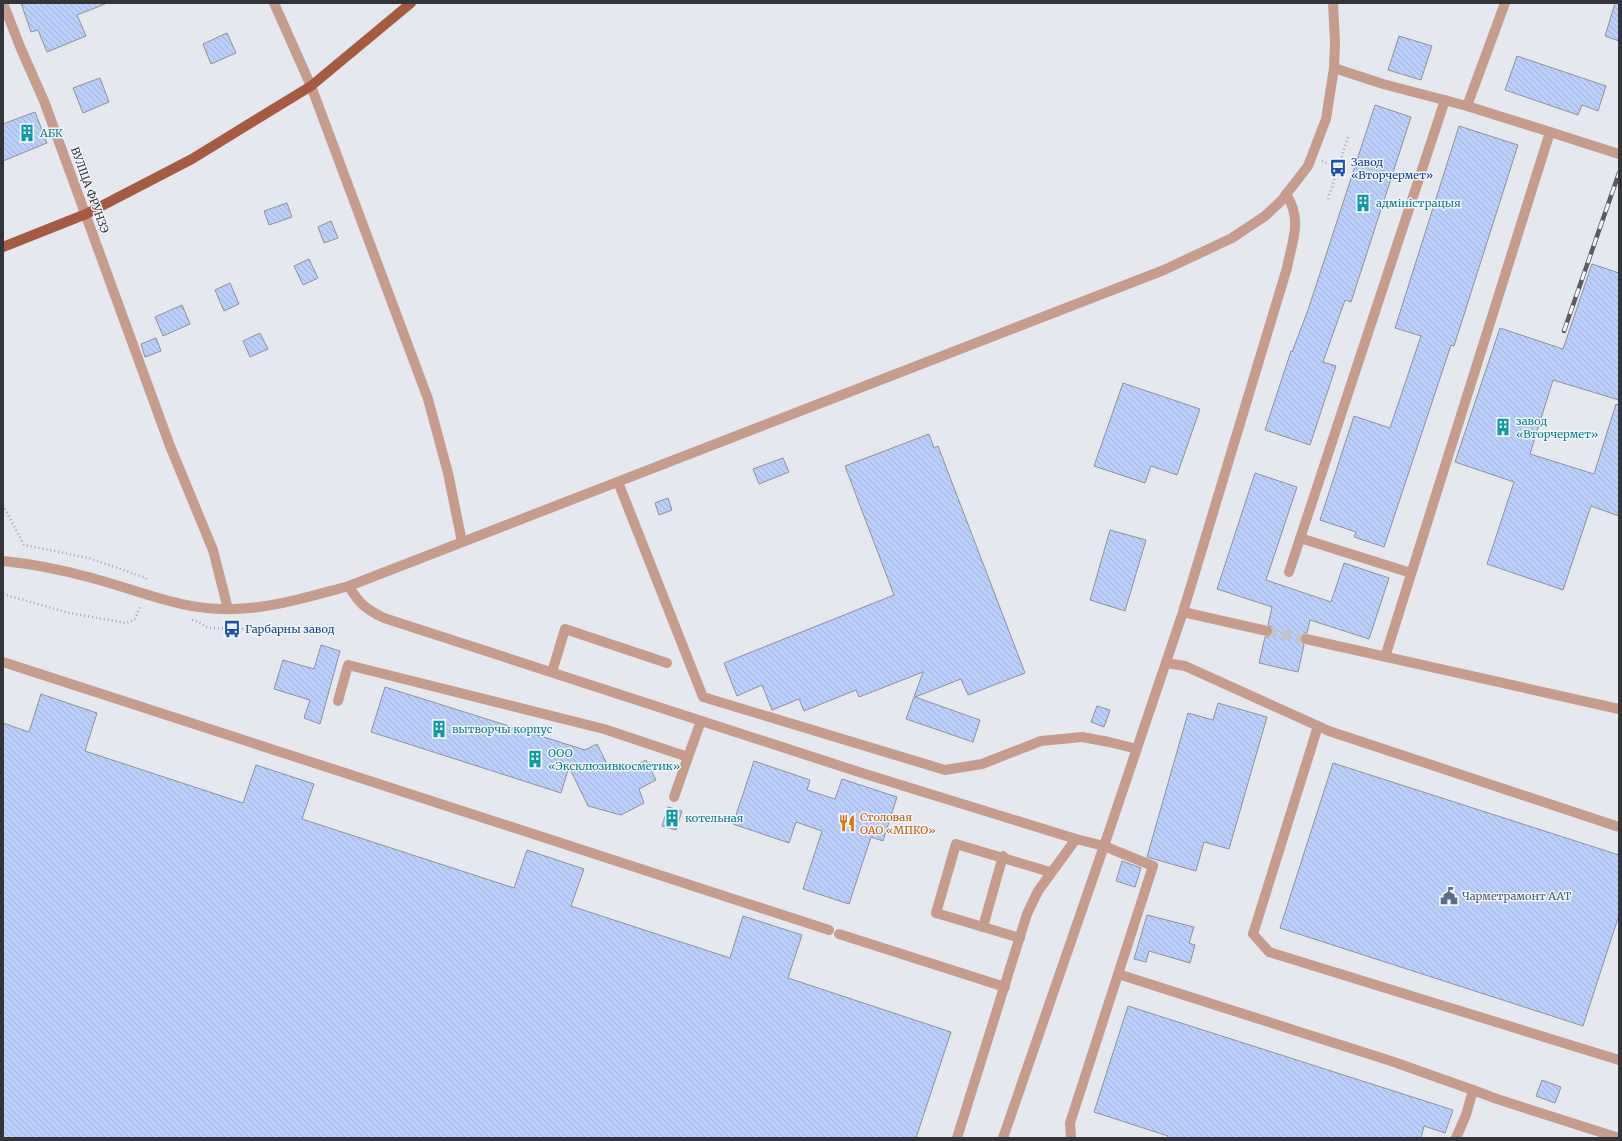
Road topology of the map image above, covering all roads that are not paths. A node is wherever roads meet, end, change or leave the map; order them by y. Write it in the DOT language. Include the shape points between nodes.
graph roads {
  1 [pos="3,3"];
  2 [pos="274,3"];
  3 [pos="411,3"];
  4 [pos="1333,3"];
  5 [pos="1505,3"];
  6 [pos="1334,68"];
  7 [pos="311,86"];
  8 [pos="1445,100"];
  9 [pos="1467,106"];
  10 [pos="1550,132"];
  11 [pos="1619,154"];
  12 [pos="1286,194"];
  13 [pos="86,214"];
  14 [pos="3,247"];
  15 [pos="618,482"];
  16 [pos="1300,538"];
  17 [pos="462,542"];
  18 [pos="3,561"];
  19 [pos="1289,572"];
  20 [pos="1411,573"];
  21 [pos="349,586"];
  22 [pos="228,609"];
  23 [pos="1184,612"];
  24 [pos="1267,631"];
  25 [pos="1306,639"];
  26 [pos="1385,657"];
  27 [pos="3,662"];
  28 [pos="667,663"];
  29 [pos="1166,663"];
  30 [pos="552,672"];
  31 [pos="338,701"];
  32 [pos="1619,709"];
  33 [pos="701,721"];
  34 [pos="1318,726"];
  35 [pos="1137,749"];
  36 [pos="688,757"];
  37 [pos="674,797"];
  38 [pos="1619,827"];
  39 [pos="1076,839"];
  40 [pos="1104,846"];
  41 [pos="1002,856"];
  42 [pos="1050,872"];
  43 [pos="983,927"];
  44 [pos="1020,938"];
  45 [pos="1118,974"];
  46 [pos="1004,987"];
  47 [pos="1619,1060"];
  48 [pos="1473,1090"];
  49 [pos="957,1138"];
  50 [pos="1003,1138"];
  51 [pos="1072,1138"];
  52 [pos="1456,1138"];
  53 [pos="1619,1138"];
  1 -- 13 [label="street, ВУЛІЦА ФРУНЗЭ" via="44,100"];
  2 -- 7 [label="street"];
  3 -- 7 [label="main road"];
  4 -- 6 [label="street"];
  5 -- 9 [label="street"];
  6 -- 8 [label="street"];
  6 -- 12 [label="street" via="1326,119 1308,166"];
  7 -- 13 [label="main road" via="192,159"];
  7 -- 17 [label="street" via="428,399 448,473"];
  8 -- 9 [label="street"];
  8 -- 16 [label="street"];
  9 -- 10 [label="street"];
  10 -- 11 [label="street"];
  10 -- 20 [label="street"];
  12 -- 15 [label="street" via="1265,216 1244,231 1164,270"];
  12 -- 23 [label="street" via="1296,221 1287,268"];
  13 -- 14 [label="main road"];
  13 -- 22 [label="street, ВУЛІЦА ФРУНЗЭ" via="170,446 213,550"];
  15 -- 17 [label="street"];
  15 -- 35 [label="street" via="703,697 945,770 982,764 1041,741 1082,737"];
  16 -- 19 [label="street"];
  16 -- 20 [label="street"];
  17 -- 21 [label="street"];
  18 -- 22 [label="street" via="35,564 174,603"];
  20 -- 26 [label="street"];
  21 -- 22 [label="street" via="284,604"];
  21 -- 30 [label="street" via="366,608 384,618"];
  23 -- 24 [label="street"];
  23 -- 29 [label="street"];
  25 -- 26 [label="street"];
  26 -- 32 [label="street"];
  27 -- 46 [label="street"];
  28 -- 30 [label="street" via="565,629"];
  29 -- 34 [label="street" via="1185,666"];
  29 -- 35 [label="street"];
  30 -- 33 [label="street"];
  31 -- 36 [label="street" via="348,665 604,729"];
  33 -- 36 [label="street"];
  33 -- 39 [label="street"];
  34 -- 38 [label="street"];
  34 -- 47 [label="street" via="1253,934 1268,952"];
  35 -- 40 [label="street"];
  36 -- 37 [label="street"];
  39 -- 40 [label="street"];
  39 -- 42 [label="street"];
  40 -- 45 [label="street" via="1153,866"];
  40 -- 50 [label="street"];
  41 -- 42 [label="street"];
  41 -- 43 [label="street"];
  41 -- 43 [label="street" via="956,844 936,914"];
  42 -- 44 [label="street" via="1027,914"];
  43 -- 44 [label="street"];
  44 -- 46 [label="street"];
  45 -- 48 [label="street" via="1391,1061"];
  45 -- 51 [label="street" via="1070,1123"];
  46 -- 49 [label="street"];
  48 -- 52 [label="street"];
  48 -- 53 [label="street" via="1497,1100"];
}
